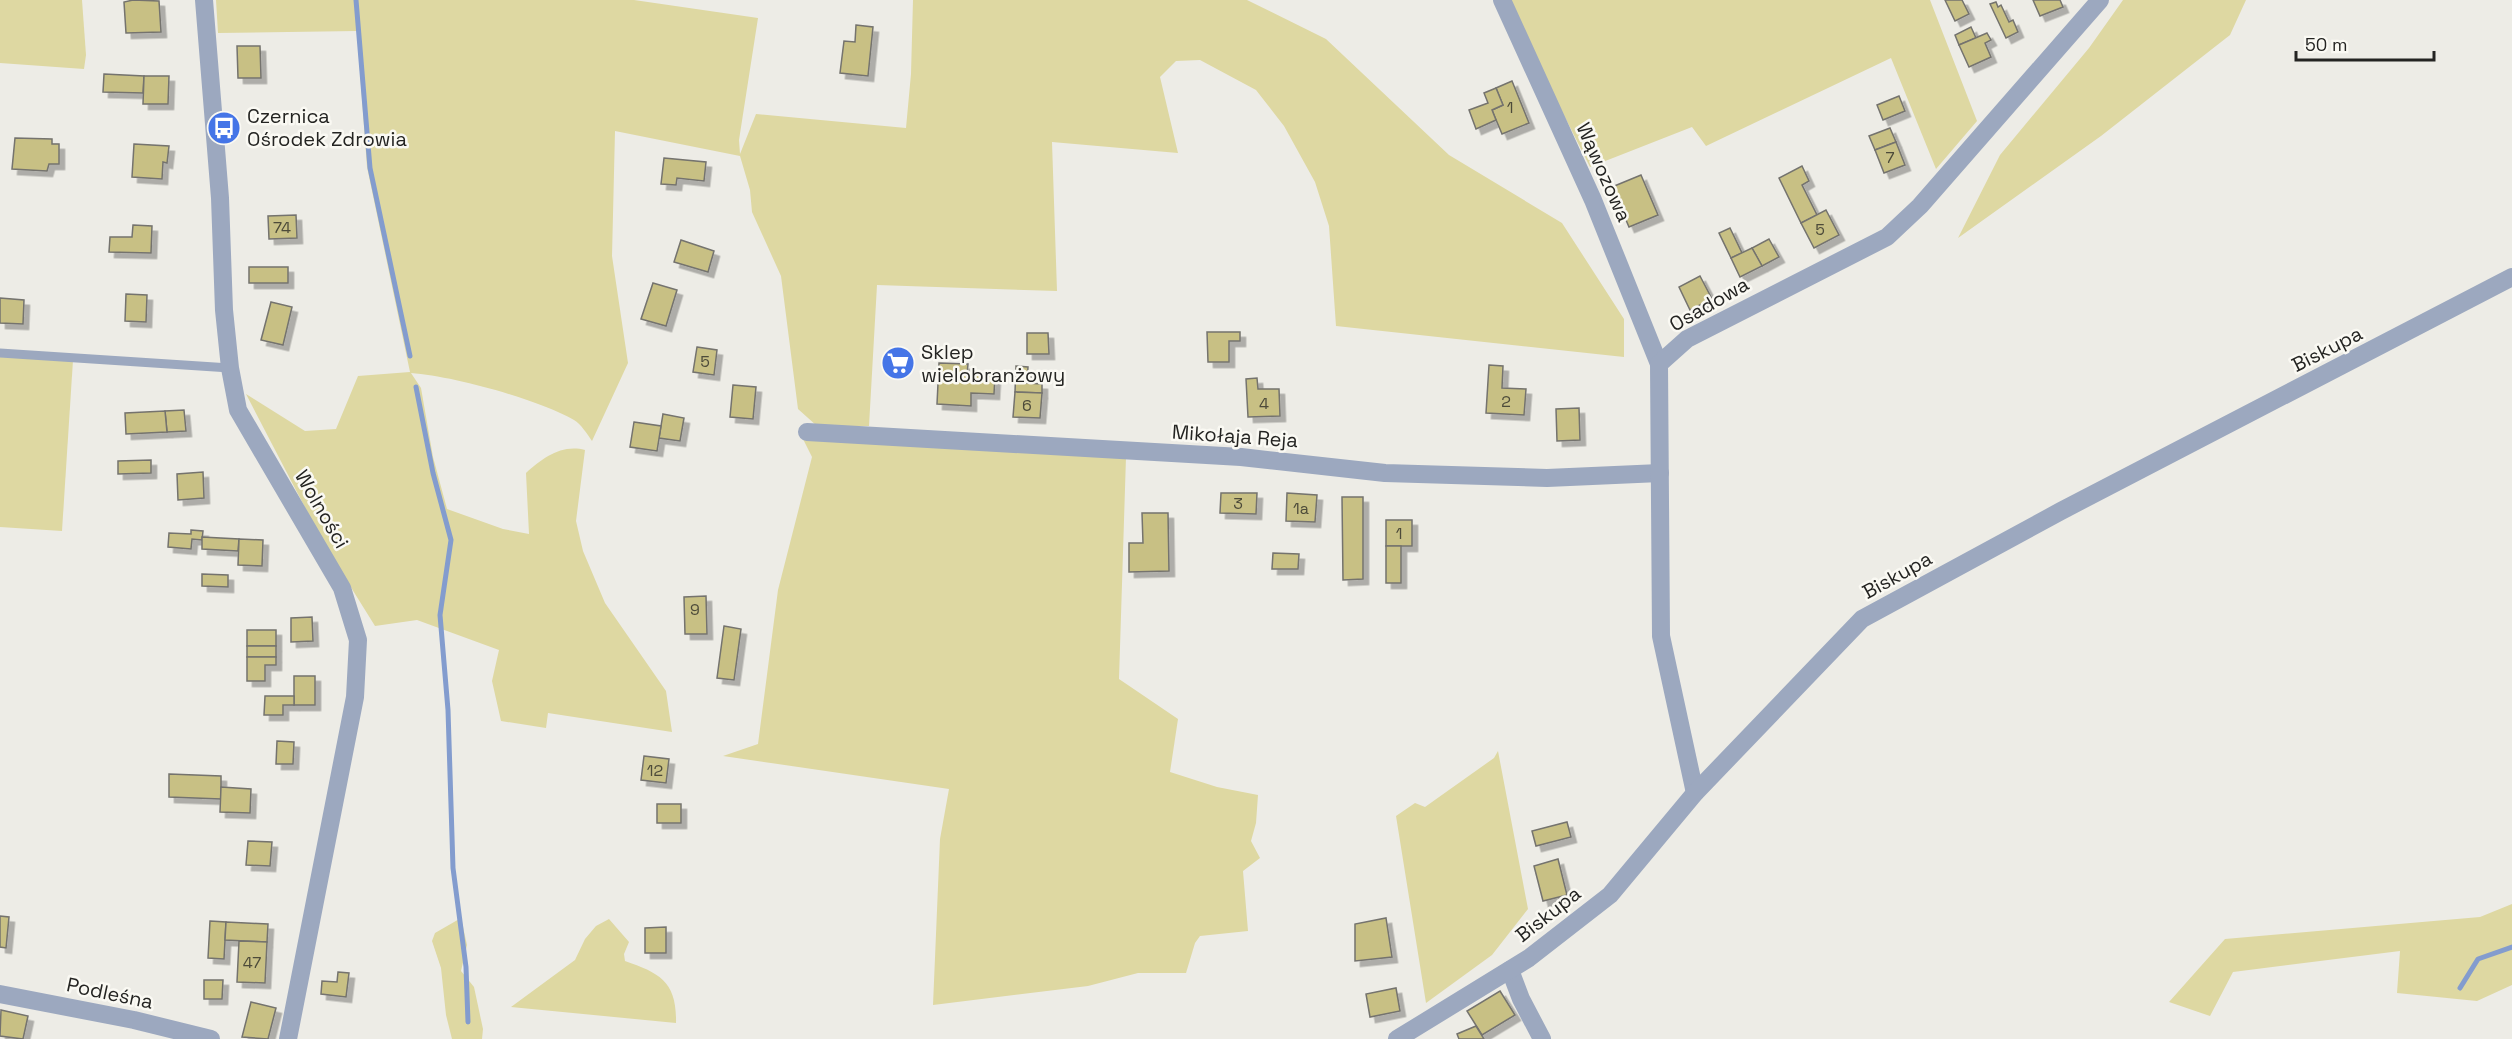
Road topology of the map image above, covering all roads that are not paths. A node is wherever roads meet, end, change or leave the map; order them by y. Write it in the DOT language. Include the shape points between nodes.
graph roads {
  1 [pos="204,0"];
  2 [pos="1502,0"];
  3 [pos="2100,0"];
  4 [pos="2512,277"];
  5 [pos="0,353"];
  6 [pos="1659,364"];
  7 [pos="230,368"];
  8 [pos="807,432"];
  9 [pos="1660,473"];
  10 [pos="1695,793"];
  11 [pos="1510,970"];
  12 [pos="0,994"];
  13 [pos="211,1039"];
  14 [pos="288,1039"];
  15 [pos="1397,1039"];
  16 [pos="1542,1039"];
  1 -- 7 [label="street, Wolności"];
  2 -- 6 [label="street, Wąwozowa" via="1593,200"];
  3 -- 6 [label="street, Osadowa" via="1920,206 1887,237 1687,339"];
  4 -- 10 [label="street, Biskupa" via="1862,619"];
  5 -- 7 [label="lane"];
  6 -- 9 [label="street"];
  7 -- 14 [label="street, Wolności" via="238,410 342,588 358,640 355,697"];
  8 -- 9 [label="street, Mikołaja Reja" via="1241,457 1385,473 1547,478"];
  9 -- 10 [label="street" via="1661,636"];
  10 -- 11 [label="street, Biskupa" via="1610,895"];
  11 -- 15 [label="street, Biskupa"];
  11 -- 16 [label="street"];
  12 -- 13 [label="street, Podleśna"];
}
